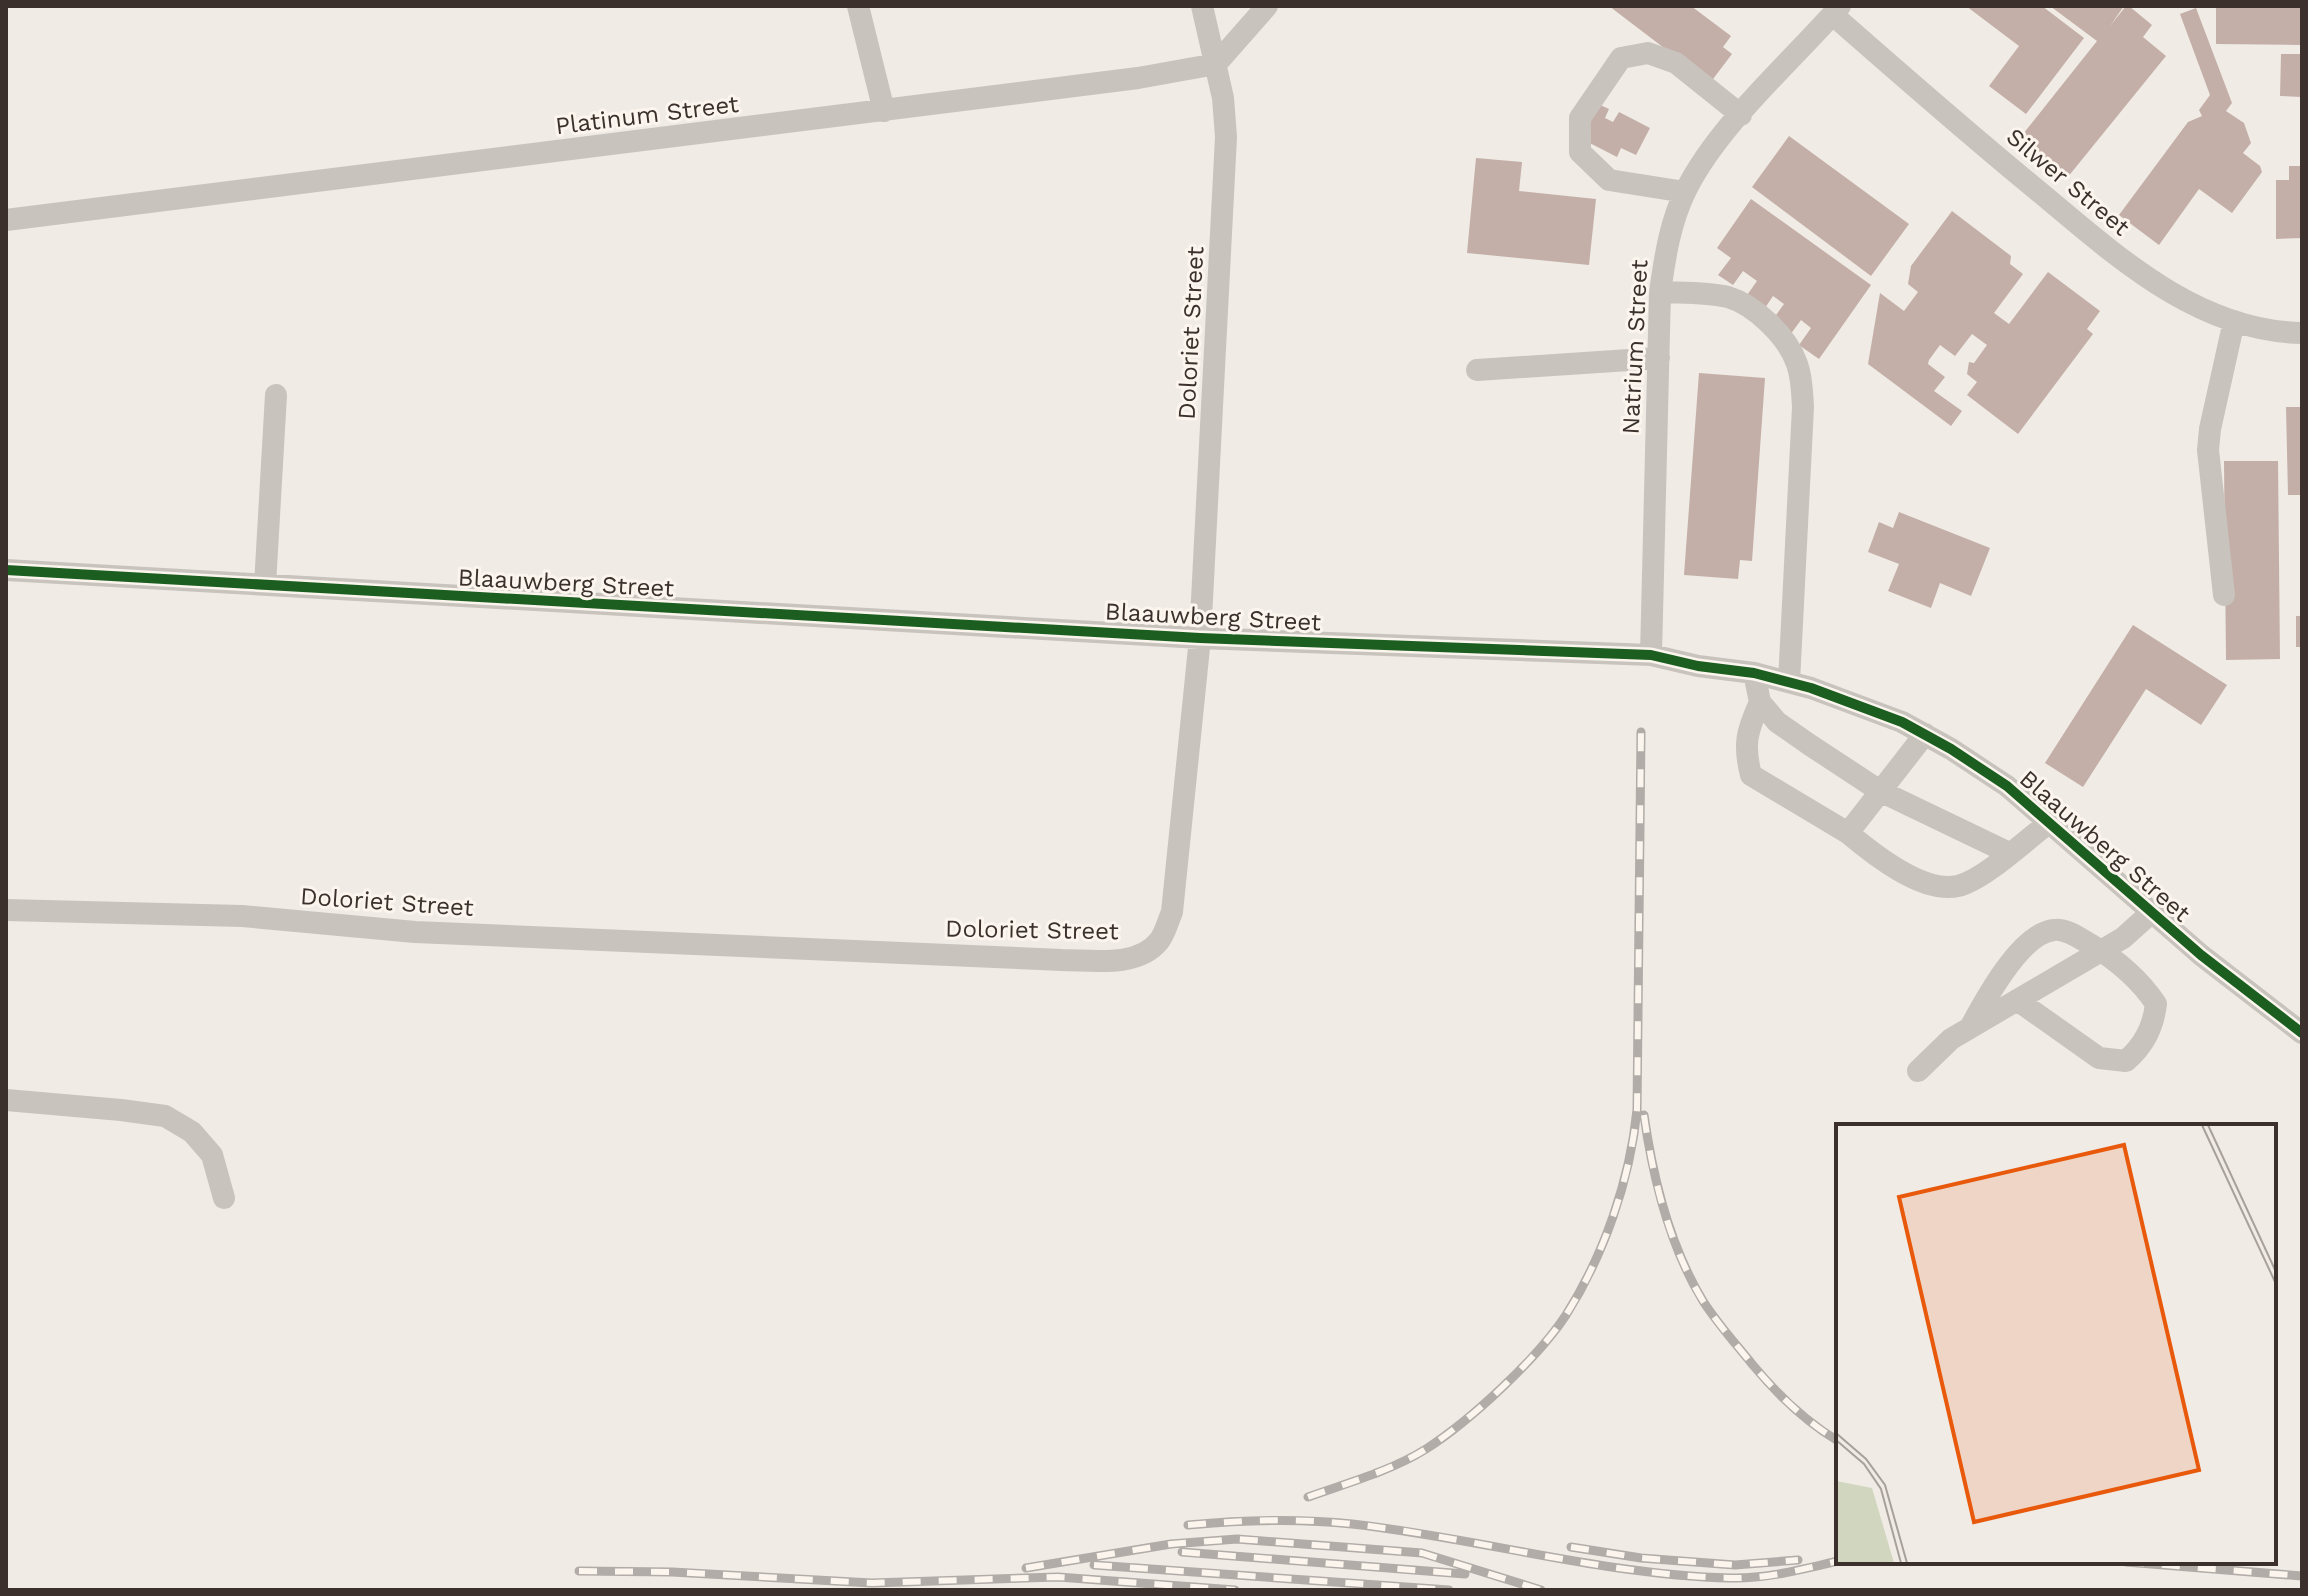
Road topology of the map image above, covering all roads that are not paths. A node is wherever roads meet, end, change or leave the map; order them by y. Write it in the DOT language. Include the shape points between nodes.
graph roads {
  1 [pos="858,6"];
  2 [pos="1202,6"];
  3 [pos="1267,6"];
  4 [pos="1836,10"];
  5 [pos="1216,64"];
  6 [pos="884,111"];
  7 [pos="1741,115"];
  8 [pos="1685,192"];
  9 [pos="6,220"];
  10 [pos="1660,292"];
  11 [pos="2234,321"];
  12 [pos="2302,333"];
  13 [pos="1659,358"];
  14 [pos="1477,370"];
  15 [pos="276,395"];
  16 [pos="6,570"];
  17 [pos="265,585"];
  18 [pos="2224,595"];
  19 [pos="1200,638"];
  20 [pos="1651,655"];
  21 [pos="1754,673"];
  22 [pos="1789,682"];
  23 [pos="1760,702"];
  24 [pos="1925,734"];
  25 [pos="1880,791"];
  26 [pos="2050,822"];
  27 [pos="1848,833"];
  28 [pos="2009,853"];
  29 [pos="6,910"];
  30 [pos="2152,912"];
  31 [pos="2101,951"];
  32 [pos="2017,1000"];
  33 [pos="1971,1026"];
  34 [pos="2302,1033"];
  35 [pos="1918,1071"];
  36 [pos="6,1100"];
  37 [pos="224,1198"];
  1 -- 6 [label="street"];
  2 -- 5 [label="street, Doloriet Street"];
  3 -- 5 [label="street"];
  4 -- 7 [label="street, Natrium Street"];
  4 -- 11 [label="street, Silwer Street" via="1989,151 2127,264 2161,288"];
  5 -- 6 [label="street, Platinum Street"];
  5 -- 19 [label="street, Doloriet Street" via="1226,137"];
  6 -- 9 [label="street, Platinum Street"];
  7 -- 8 [label="street, Natrium Street" via="1707,154"];
  7 -- 8 [label="street" via="1676,63 1648,53 1621,58 1580,118 1580,152 1609,180"];
  8 -- 10 [label="street, Natrium Street" via="1666,250"];
  10 -- 13 [label="street, Natrium Street"];
  10 -- 22 [label="street" via="1738,301 1767,322 1797,362 1803,407"];
  11 -- 12 [label="street, Silwer Street"];
  11 -- 18 [label="street" via="2208,450"];
  13 -- 14 [label="street"];
  13 -- 20 [label="street, Natrium Street"];
  15 -- 17 [label="street"];
  16 -- 17 [label="street, Blaauwberg Street"];
  17 -- 19 [label="street, Blaauwberg Street"];
  19 -- 20 [label="street, Blaauwberg Street"];
  19 -- 29 [label="street, Doloriet Street" via="1172,912 1159,942 1117,961 415,932 242,916"];
  20 -- 21 [label="street, Blaauwberg Street"];
  21 -- 22 [label="street, Blaauwberg Street"];
  21 -- 23 [label="street"];
  22 -- 24 [label="street, Blaauwberg Street"];
  23 -- 25 [label="street" via="1777,722"];
  23 -- 27 [label="street" via="1747,733 1751,775"];
  24 -- 25 [label="street"];
  24 -- 26 [label="street, Blaauwberg Street" via="2007,786"];
  25 -- 27 [label="street"];
  25 -- 28 [label="street"];
  26 -- 28 [label="street"];
  26 -- 30 [label="street, Blaauwberg Street"];
  27 -- 28 [label="street" via="1910,876 1945,887 1974,879"];
  30 -- 31 [label="street"];
  30 -- 34 [label="street, Blaauwberg Street"];
  31 -- 32 [label="street"];
  31 -- 32 [label="street" via="2145,986 2156,1004 2154,1022 2126,1061 2099,1058"];
  31 -- 33 [label="street" via="2071,933 2055,929 2040,934 2016,957"];
  32 -- 33 [label="street"];
  33 -- 35 [label="street"];
  36 -- 37 [label="street" via="165,1116 192,1132 212,1155"];
}
